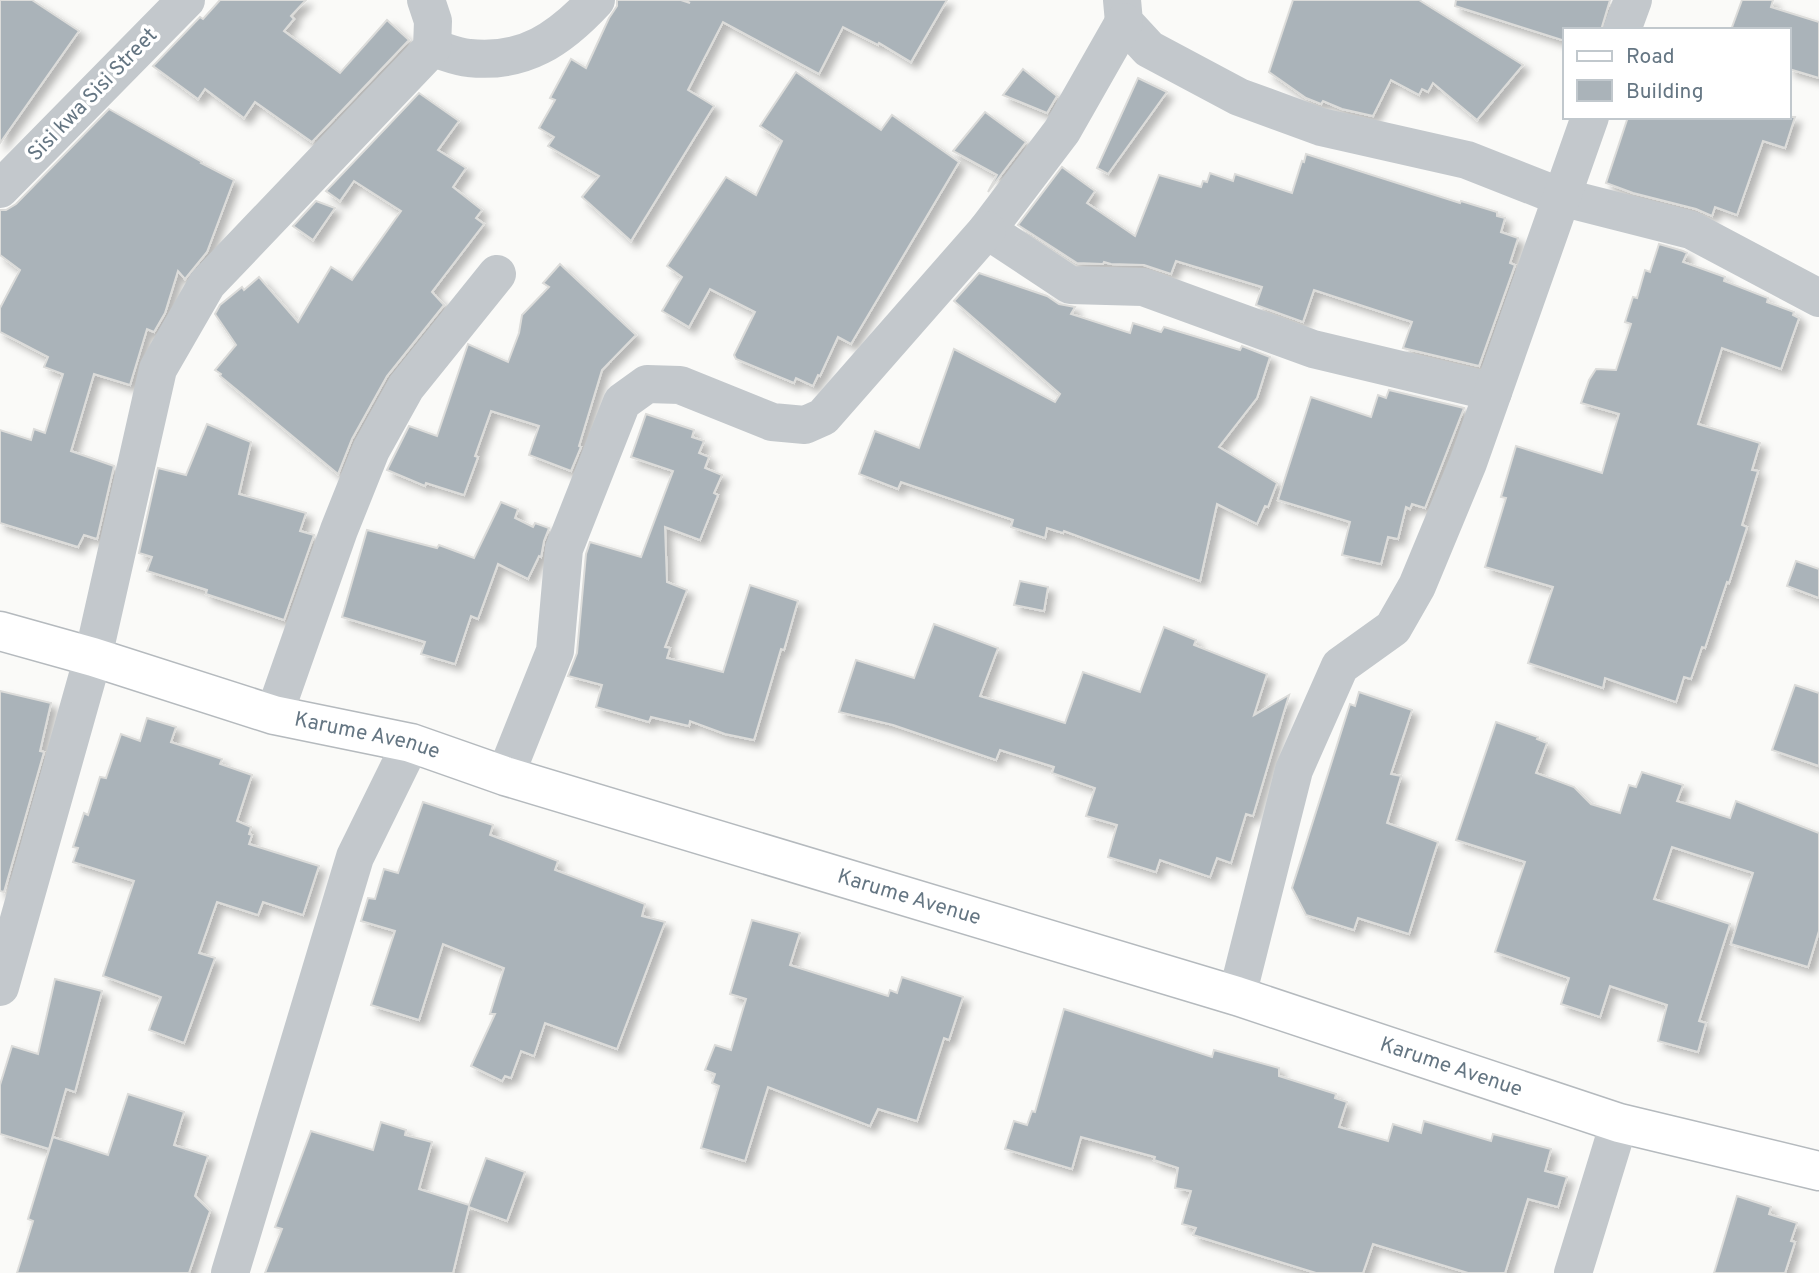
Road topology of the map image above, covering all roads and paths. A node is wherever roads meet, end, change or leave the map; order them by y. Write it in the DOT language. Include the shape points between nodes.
graph roads {
  1 [pos="186,0"];
  2 [pos="426,0"];
  3 [pos="596,0"];
  4 [pos="1633,0"];
  5 [pos="1123,11"];
  6 [pos="1623,28"];
  7 [pos="432,48"];
  8 [pos="1589,119"];
  9 [pos="0,189"];
  10 [pos="1561,197"];
  11 [pos="987,230"];
  12 [pos="497,274"];
  13 [pos="1819,298"];
  14 [pos="1493,392"];
  15 [pos="0,631"];
  16 [pos="93,657"];
  17 [pos="274,715"];
  18 [pos="411,743"];
  19 [pos="505,776"];
  20 [pos="0,987"];
  21 [pos="1237,996"];
  22 [pos="1619,1123"];
  23 [pos="1819,1171"];
  24 [pos="230,1273"];
  25 [pos="1573,1273"];
  1 -- 9 [label="street, Sisi kwa Sisi Street"];
  2 -- 7 [label="street" via="433,21"];
  3 -- 7 [label="street" via="538,48 512,57 468,58"];
  4 -- 6 [label="street"];
  5 -- 10 [label="street" via="1149,49 1239,97 1321,127 1467,160"];
  5 -- 11 [label="street" via="1062,131"];
  7 -- 16 [label="street" via="207,284 158,369"];
  8 -- 10 [label="street"];
  10 -- 13 [label="street" via="1691,230"];
  10 -- 14 [label="street"];
  11 -- 14 [label="street" via="1070,285 1143,287 1313,349"];
  11 -- 19 [label="street" via="824,417 806,425 772,422 680,385 648,384 622,401 564,549 555,651"];
  12 -- 17 [label="street" via="406,387 370,450"];
  14 -- 21 [label="street" via="1417,586 1393,628 1340,666 1294,770"];
  15 -- 16 [label="main road, Karume Avenue"];
  16 -- 17 [label="main road, Karume Avenue"];
  16 -- 20 [label="street"];
  17 -- 18 [label="main road, Karume Avenue"];
  18 -- 19 [label="main road, Karume Avenue"];
  18 -- 24 [label="street" via="355,857"];
  19 -- 21 [label="main road, Karume Avenue"];
  21 -- 22 [label="main road, Karume Avenue"];
  22 -- 23 [label="main road, Karume Avenue"];
  22 -- 25 [label="street"];
}
